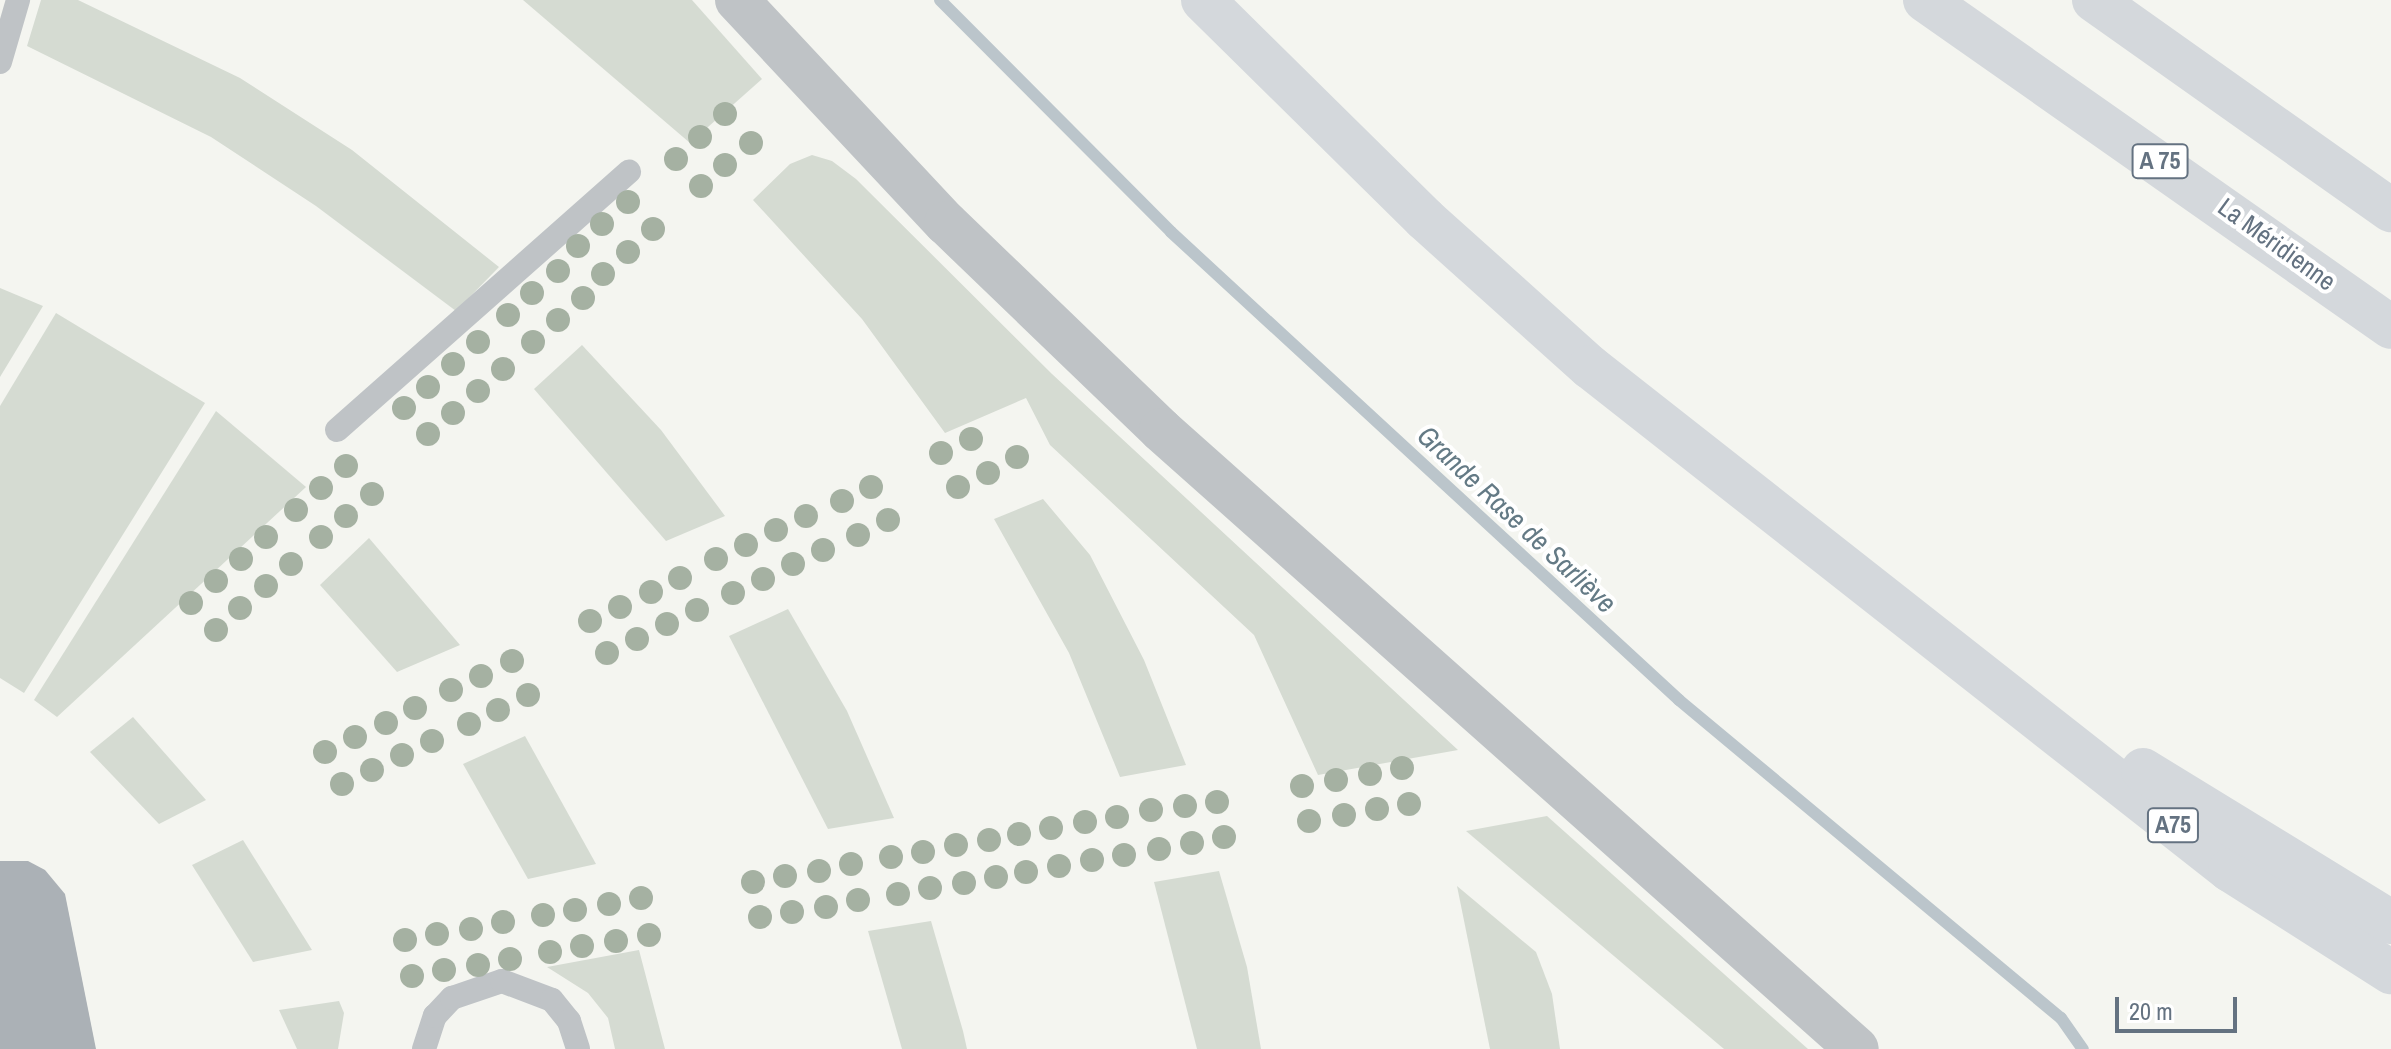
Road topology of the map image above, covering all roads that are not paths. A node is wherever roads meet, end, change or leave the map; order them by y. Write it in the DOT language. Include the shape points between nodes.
graph roads {
  1 [pos="18,0"];
  2 [pos="737,0"];
  3 [pos="1203,0"];
  4 [pos="1925,0"];
  5 [pos="2094,0"];
  6 [pos="0,62"];
  7 [pos="629,172"];
  8 [pos="2391,210"];
  9 [pos="2391,327"];
  10 [pos="337,430"];
  11 [pos="1967,661"];
  12 [pos="2391,922"];
  13 [pos="2391,972"];
  14 [pos="424,1049"];
  15 [pos="578,1049"];
  16 [pos="1857,1049"];
  1 -- 6 [label="lane"];
  2 -- 16 [label="street" via="946,223 1161,430"];
  3 -- 11 [label="highway" via="1425,219 1590,367"];
  4 -- 9 [label="highway, La Méridienne / A 75"];
  5 -- 8 [label="highway"];
  7 -- 10 [label="lane"];
  11 -- 12 [label="highway"];
  11 -- 13 [label="highway, A75" via="2230,870"];
  14 -- 15 [label="lane" via="435,1016 452,998 502,981 552,1000 569,1021"];
}
